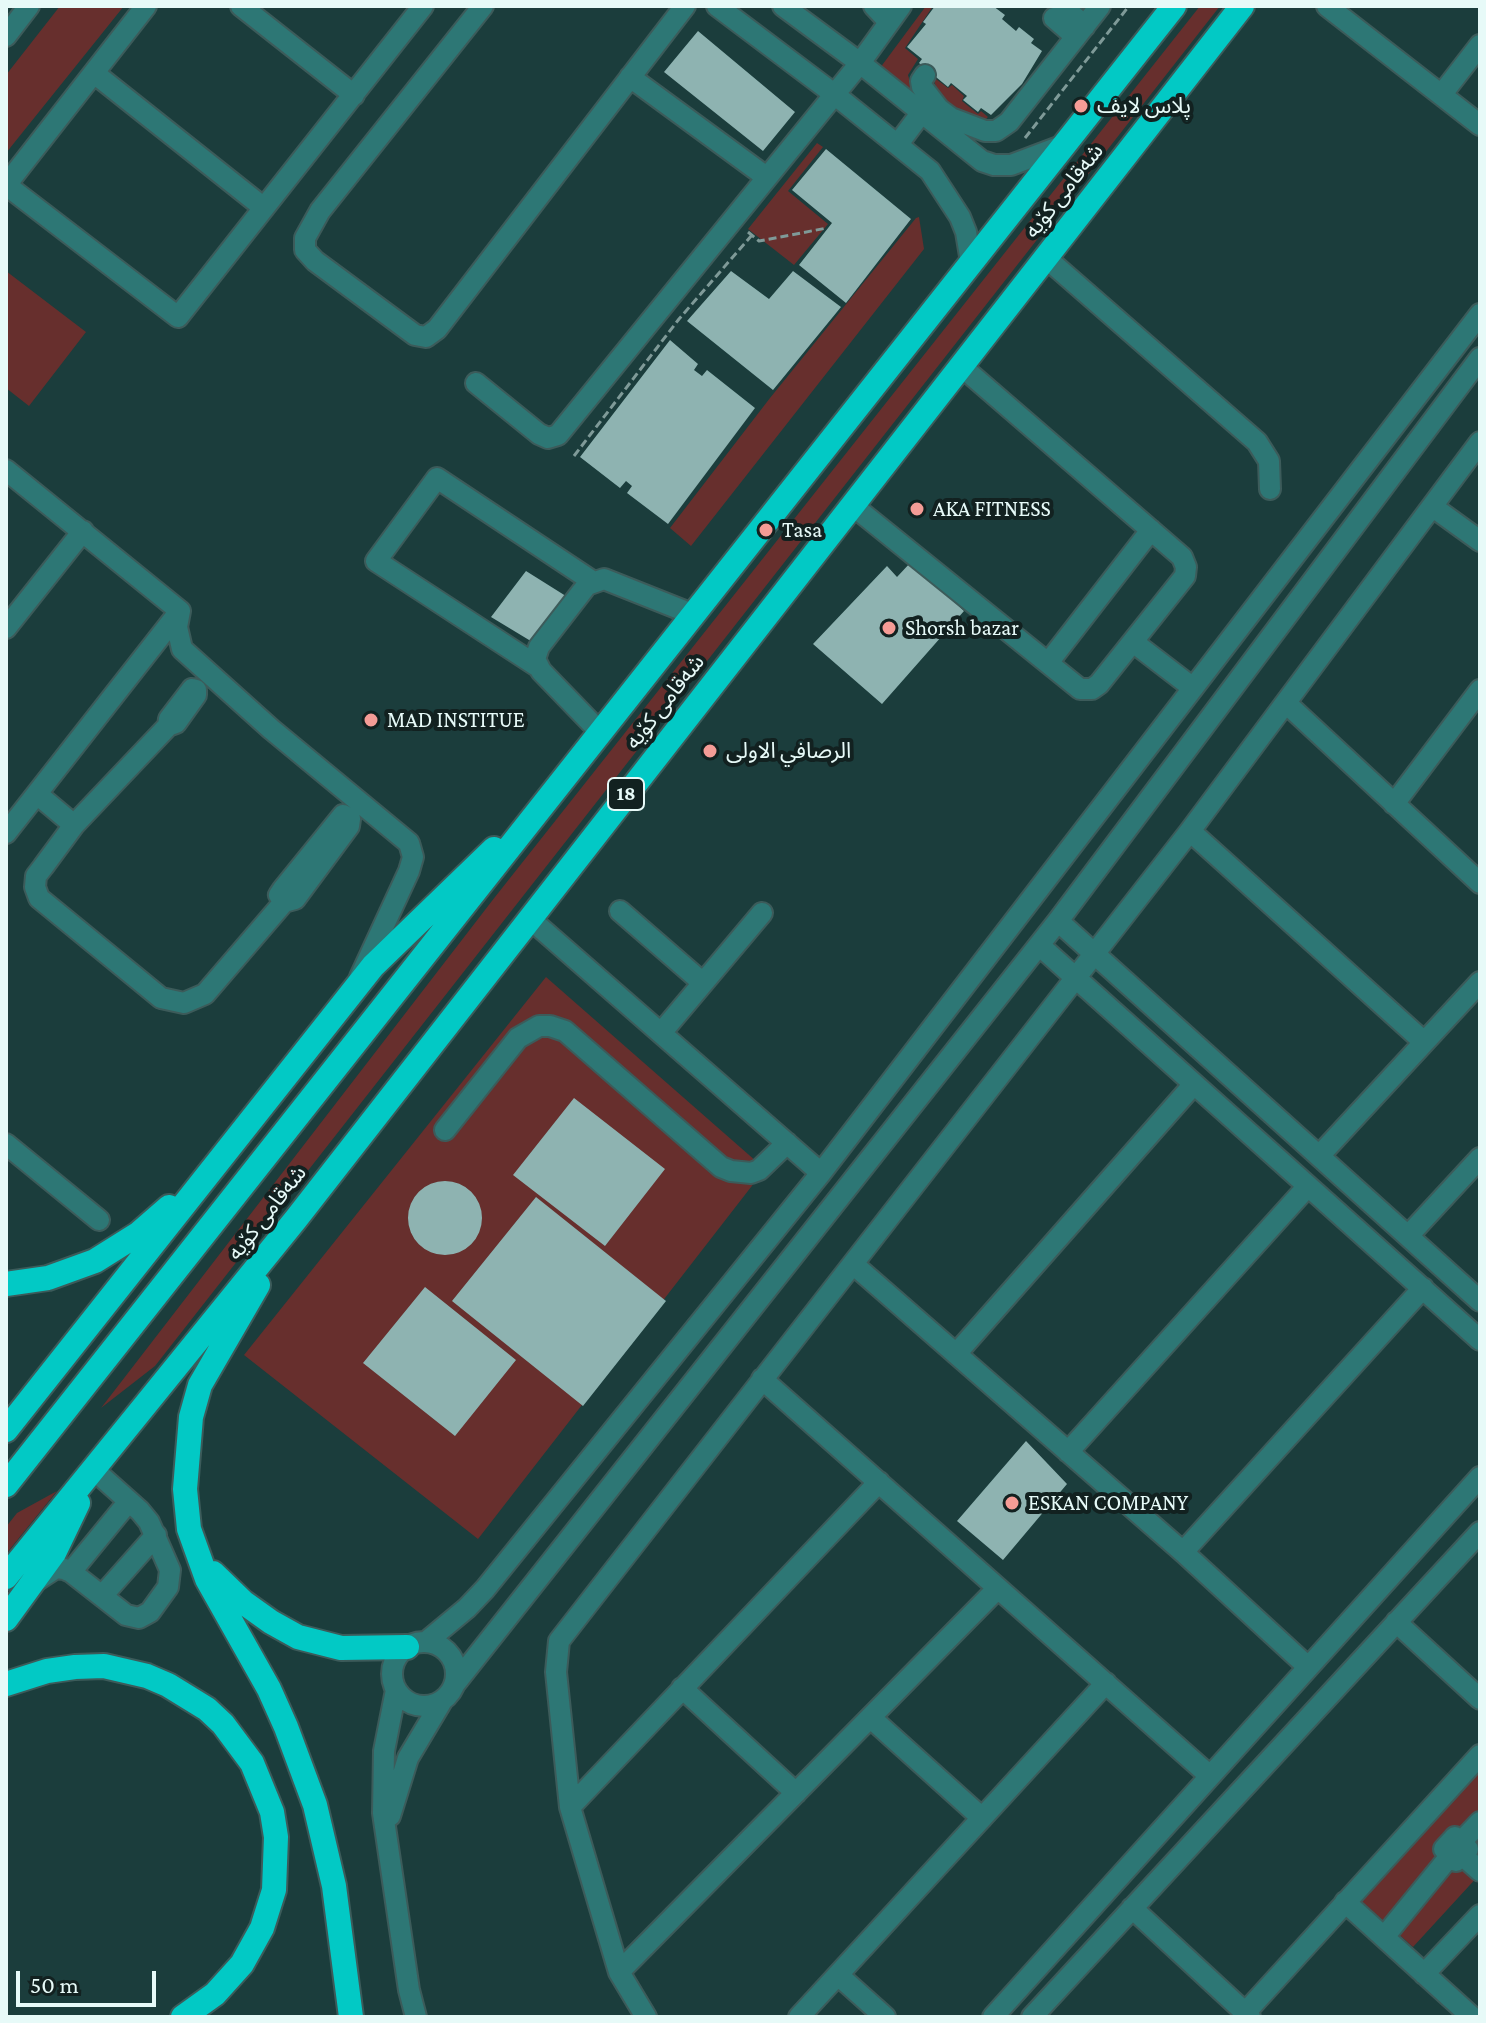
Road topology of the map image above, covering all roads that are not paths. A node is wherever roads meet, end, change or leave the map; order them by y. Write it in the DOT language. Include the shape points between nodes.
graph roads {
  1 [pos="146,6"];
  2 [pos="241,6"];
  3 [pos="423,6"];
  4 [pos="483,6"];
  5 [pos="685,6"];
  6 [pos="717,6"];
  7 [pos="783,6"];
  8 [pos="874,6"];
  9 [pos="1100,6"];
  10 [pos="1174,6"];
  11 [pos="1242,6"];
  12 [pos="1327,6"];
  13 [pos="21,9"];
  14 [pos="1058,12"];
  15 [pos="895,14"];
  16 [pos="1080,32"];
  17 [pos="6,36"];
  18 [pos="1480,45"];
  19 [pos="860,63"];
  20 [pos="94,73"];
  21 [pos="925,75"];
  22 [pos="630,77"];
  23 [pos="834,94"];
  24 [pos="1442,94"];
  25 [pos="354,95"];
  26 [pos="922,112"];
  27 [pos="947,124"];
  28 [pos="1480,125"];
  29 [pos="898,144"];
  30 [pos="1064,145"];
  31 [pos="765,176"];
  32 [pos="6,185"];
  33 [pos="264,208"];
  34 [pos="1045,257"];
  35 [pos="971,262"];
  36 [pos="1480,314"];
  37 [pos="1480,358"];
  38 [pos="961,366"];
  39 [pos="476,383"];
  40 [pos="1480,442"];
  41 [pos="6,470"];
  42 [pos="1270,489"];
  43 [pos="852,505"];
  44 [pos="1433,507"];
  45 [pos="1151,530"];
  46 [pos="83,531"];
  47 [pos="1480,541"];
  48 [pos="592,581"];
  49 [pos="180,611"];
  50 [pos="692,614"];
  51 [pos="6,628"];
  52 [pos="1133,642"];
  53 [pos="1048,663"];
  54 [pos="537,666"];
  55 [pos="1193,688"];
  56 [pos="1480,690"];
  57 [pos="1287,704"];
  58 [pos="168,726"];
  59 [pos="600,732"];
  60 [pos="37,794"];
  61 [pos="548,798"];
  62 [pos="1394,804"];
  63 [pos="74,825"];
  64 [pos="1190,831"];
  65 [pos="6,833"];
  66 [pos="1480,883"];
  67 [pos="284,902"];
  68 [pos="620,911"];
  69 [pos="762,913"];
  70 [pos="529,918"];
  71 [pos="1058,921"];
  72 [pos="1039,945"];
  73 [pos="1095,954"];
  74 [pos="1076,978"];
  75 [pos="1480,982"];
  76 [pos="703,983"];
  77 [pos="356,986"];
  78 [pos="661,1033"];
  79 [pos="1424,1042"];
  80 [pos="1194,1084"];
  81 [pos="445,1130"];
  82 [pos="787,1143"];
  83 [pos="6,1144"];
  84 [pos="1319,1156"];
  85 [pos="1480,1158"];
  86 [pos="206,1173"];
  87 [pos="821,1173"];
  88 [pos="1308,1186"];
  89 [pos="296,1219"];
  90 [pos="99,1220"];
  91 [pos="1408,1236"];
  92 [pos="853,1264"];
  93 [pos="6,1284"];
  94 [pos="1423,1288"];
  95 [pos="1480,1301"];
  96 [pos="1480,1340"];
  97 [pos="956,1354"];
  98 [pos="762,1379"];
  99 [pos="6,1430"];
  100 [pos="1068,1452"];
  101 [pos="94,1470"];
  102 [pos="1480,1477"];
  103 [pos="879,1482"];
  104 [pos="6,1485"];
  105 [pos="129,1501"];
  106 [pos="1480,1532"];
  107 [pos="156,1535"];
  108 [pos="1183,1552"];
  109 [pos="198,1558"];
  110 [pos="71,1572"];
  111 [pos="6,1577"];
  112 [pos="36,1581"];
  113 [pos="998,1588"];
  114 [pos="102,1596"];
  115 [pos="6,1619"];
  116 [pos="1396,1622"];
  117 [pos="417,1644"];
  118 [pos="1308,1667"];
  119 [pos="1106,1683"];
  120 [pos="6,1684"];
  121 [pos="682,1688"];
  122 [pos="396,1690"];
  123 [pos="448,1693"];
  124 [pos="1480,1699"];
  125 [pos="871,1718"];
  126 [pos="1480,1755"];
  127 [pos="1210,1776"];
  128 [pos="796,1793"];
  129 [pos="570,1807"];
  130 [pos="982,1818"];
  131 [pos="1422,1818"];
  132 [pos="1480,1822"];
  133 [pos="387,1843"];
  134 [pos="1456,1849"];
  135 [pos="1480,1871"];
  136 [pos="1345,1902"];
  137 [pos="1132,1908"];
  138 [pos="1480,1915"];
  139 [pos="1384,1937"];
  140 [pos="619,1972"];
  141 [pos="1424,1974"];
  142 [pos="838,1975"];
  143 [pos="1248,2015"];
  144 [pos="183,2017"];
  145 [pos="351,2017"];
  146 [pos="416,2017"];
  147 [pos="646,2017"];
  148 [pos="799,2017"];
  149 [pos="885,2017"];
  150 [pos="993,2017"];
  151 [pos="1032,2017"];
  152 [pos="1472,2017"];
  1 -- 20 [label="street"];
  2 -- 25 [label="street"];
  3 -- 25 [label="street"];
  4 -- 22 [label="street" via="320,211 305,238 305,250 315,261 415,335 426,337 437,329"];
  5 -- 22 [label="street"];
  6 -- 23 [label="street"];
  7 -- 19 [label="street"];
  8 -- 15 [label="street"];
  9 -- 16 [label="street"];
  10 -- 30 [label="highway, شەقامی کۆیە"];
  11 -- 34 [label="highway, شەقامی کۆیە / 18"];
  12 -- 24 [label="street"];
  13 -- 17 [label="street"];
  14 -- 16 [label="street"];
  15 -- 19 [label="street"];
  16 -- 27 [label="street" via="1009,122 996,131"];
  18 -- 24 [label="street"];
  19 -- 23 [label="street"];
  19 -- 26 [label="street"];
  20 -- 32 [label="street"];
  20 -- 33 [label="street"];
  21 -- 27 [label="street" via="922,87"];
  22 -- 31 [label="street"];
  23 -- 29 [label="street"];
  23 -- 31 [label="street"];
  24 -- 28 [label="street"];
  25 -- 33 [label="street"];
  26 -- 27 [label="street"];
  26 -- 29 [label="street"];
  27 -- 30 [label="street" via="982,161 994,165 1011,165"];
  29 -- 35 [label="street" via="930,171 953,203"];
  30 -- 35 [label="highway, شەقامی کۆیە"];
  31 -- 39 [label="street" via="558,435 539,434"];
  32 -- 33 [label="street" via="178,317"];
  34 -- 38 [label="highway, شەقامی کۆیە / 18"];
  34 -- 42 [label="street" via="1257,442 1269,461"];
  35 -- 50 [label="highway, شەقامی کۆیە"];
  36 -- 55 [label="street"];
  37 -- 71 [label="street"];
  38 -- 43 [label="highway, شەقامی کۆیە / 18"];
  38 -- 45 [label="street"];
  40 -- 44 [label="street"];
  41 -- 46 [label="street"];
  43 -- 53 [label="street"];
  43 -- 70 [label="highway, شەقامی کۆیە / 18"];
  44 -- 47 [label="street"];
  44 -- 57 [label="street"];
  45 -- 52 [label="street" via="1182,557 1185,576"];
  45 -- 53 [label="street"];
  46 -- 49 [label="street"];
  46 -- 51 [label="street"];
  48 -- 50 [label="street" via="604,579"];
  48 -- 54 [label="street" via="539,647"];
  48 -- 54 [label="street" via="437,478 376,561"];
  49 -- 60 [label="street"];
  49 -- 77 [label="street" via="182,649 409,843 409,871"];
  50 -- 59 [label="highway, شەقامی کۆیە"];
  52 -- 53 [label="street" via="1092,689 1080,689"];
  52 -- 55 [label="street"];
  54 -- 59 [label="street"];
  55 -- 87 [label="street"];
  56 -- 62 [label="street"];
  57 -- 62 [label="street"];
  57 -- 64 [label="street"];
  58 -- 63 [label="street"];
  59 -- 61 [label="highway, شەقامی کۆیە"];
  60 -- 63 [label="street"];
  60 -- 65 [label="street"];
  61 -- 77 [label="highway"];
  61 -- 104 [label="highway, شەقامی کۆیە"];
  62 -- 66 [label="street"];
  63 -- 67 [label="street" via="36,876 39,898 161,998 184,1003 205,994"];
  64 -- 73 [label="street"];
  64 -- 79 [label="street"];
  68 -- 76 [label="street"];
  69 -- 76 [label="street"];
  70 -- 78 [label="street"];
  70 -- 89 [label="highway, شەقامی کۆیە / 18"];
  71 -- 72 [label="street"];
  71 -- 73 [label="street"];
  72 -- 74 [label="street"];
  72 -- 123 [label="street"];
  73 -- 74 [label="street"];
  73 -- 84 [label="street"];
  74 -- 80 [label="street"];
  74 -- 92 [label="street"];
  75 -- 79 [label="street"];
  76 -- 78 [label="street"];
  77 -- 86 [label="highway"];
  78 -- 82 [label="street"];
  79 -- 84 [label="street"];
  80 -- 88 [label="street"];
  80 -- 97 [label="street"];
  81 -- 82 [label="street" via="518,1038 550,1026 565,1031 721,1167 751,1173"];
  82 -- 87 [label="street"];
  83 -- 90 [label="street"];
  84 -- 91 [label="street"];
  85 -- 91 [label="street"];
  86 -- 93 [label="highway" via="117,1249 72,1271"];
  86 -- 99 [label="highway"];
  87 -- 117 [label="street" via="494,1578 467,1608"];
  88 -- 94 [label="street"];
  88 -- 100 [label="street"];
  89 -- 101 [label="highway, شەقامی کۆیە / 18"];
  89 -- 109 [label="highway" via="200,1385 185,1489"];
  91 -- 95 [label="street"];
  92 -- 97 [label="street"];
  92 -- 98 [label="street"];
  94 -- 96 [label="street"];
  94 -- 108 [label="street"];
  97 -- 100 [label="street"];
  98 -- 103 [label="street"];
  98 -- 129 [label="street" via="559,1641 556,1672"];
  100 -- 108 [label="street"];
  101 -- 105 [label="street"];
  101 -- 111 [label="highway, شەقامی کۆیە / 18"];
  101 -- 112 [label="highway"];
  102 -- 118 [label="street"];
  103 -- 113 [label="street"];
  103 -- 121 [label="street"];
  105 -- 107 [label="street"];
  105 -- 110 [label="street"];
  106 -- 116 [label="street"];
  107 -- 114 [label="street"];
  107 -- 114 [label="street" via="170,1581 150,1612 132,1617"];
  108 -- 118 [label="street"];
  109 -- 117 [label="highway" via="243,1602 298,1637 341,1648"];
  109 -- 145 [label="highway" via="269,1689 302,1765 334,1886"];
  110 -- 112 [label="street" via="56,1568"];
  110 -- 114 [label="street"];
  112 -- 115 [label="highway"];
  113 -- 119 [label="street"];
  113 -- 125 [label="street"];
  116 -- 124 [label="street"];
  116 -- 137 [label="street"];
  117 -- 122 [label="street" via="394,1662"];
  117 -- 123 [label="street" via="448,1653 455,1668"];
  118 -- 127 [label="street"];
  119 -- 127 [label="street"];
  119 -- 130 [label="street"];
  120 -- 144 [label="highway" via="75,1667 104,1666 147,1676 207,1709 252,1763 272,1812 274,1890 262,1928 242,1964 215,1994"];
  121 -- 128 [label="street"];
  121 -- 129 [label="street"];
  122 -- 123 [label="street" via="411,1704 432,1705"];
  122 -- 133 [label="street" via="382,1782"];
  123 -- 133 [label="street" via="404,1768"];
  125 -- 128 [label="street"];
  125 -- 130 [label="street"];
  126 -- 131 [label="street"];
  127 -- 150 [label="street"];
  128 -- 140 [label="street"];
  129 -- 140 [label="street"];
  130 -- 142 [label="street"];
  131 -- 134 [label="street"];
  131 -- 136 [label="street"];
  132 -- 134 [label="street"];
  133 -- 146 [label="street"];
  134 -- 135 [label="street"];
  134 -- 139 [label="street"];
  136 -- 139 [label="street"];
  136 -- 143 [label="street"];
  137 -- 143 [label="street"];
  137 -- 151 [label="street"];
  138 -- 141 [label="street"];
  139 -- 141 [label="street"];
  140 -- 147 [label="street"];
  141 -- 152 [label="street"];
  142 -- 148 [label="street"];
  142 -- 149 [label="street"];
}
